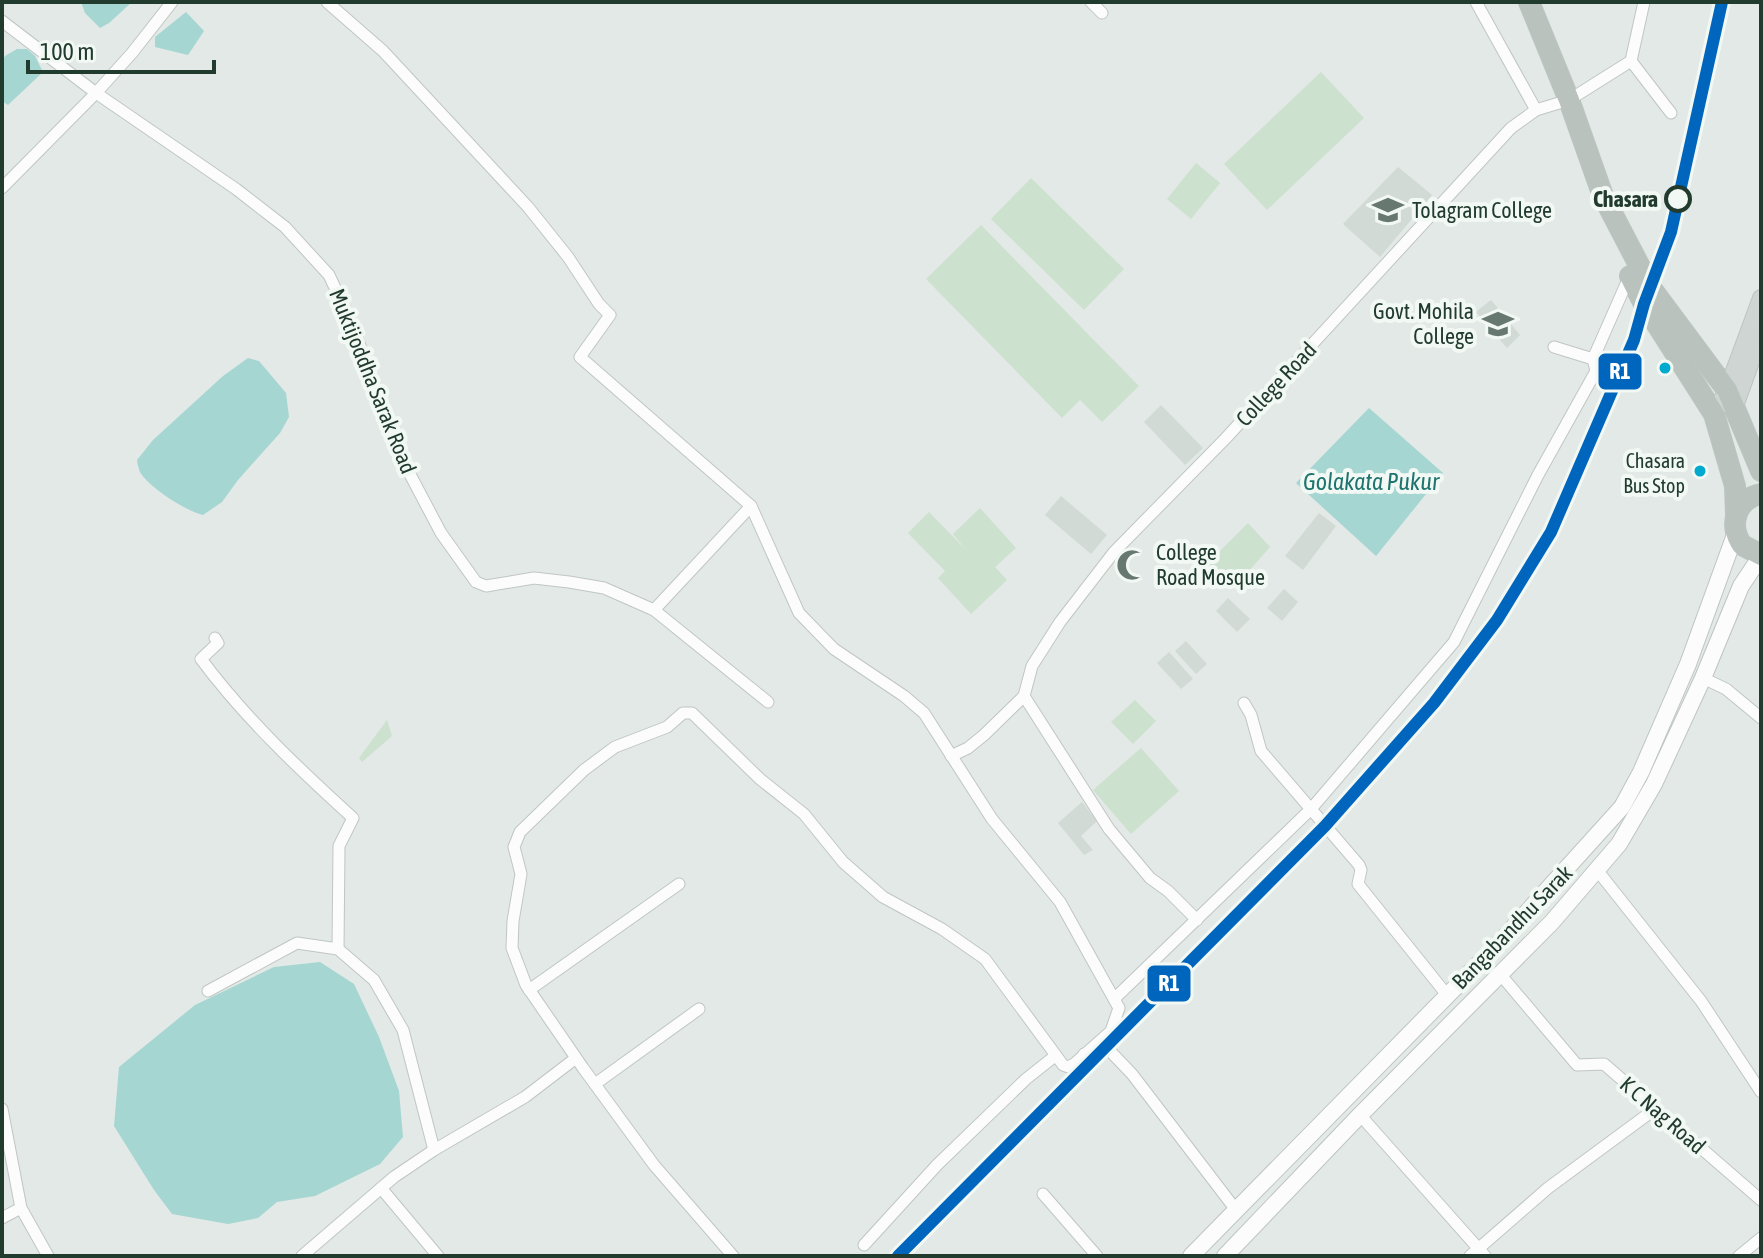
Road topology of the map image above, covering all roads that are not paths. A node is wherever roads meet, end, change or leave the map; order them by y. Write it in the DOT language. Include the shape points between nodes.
graph roads {
  1 [pos="172,2"];
  2 [pos="327,2"];
  3 [pos="1091,2"];
  4 [pos="1476,2"];
  5 [pos="1529,2"];
  6 [pos="1644,2"];
  7 [pos="1102,13"];
  8 [pos="2,21"];
  9 [pos="1631,61"];
  10 [pos="96,93"];
  11 [pos="1564,96"];
  12 [pos="1536,110"];
  13 [pos="1671,113"];
  14 [pos="2,188"];
  15 [pos="1630,275"];
  16 [pos="1761,298"];
  17 [pos="1761,334"];
  18 [pos="1554,347"];
  19 [pos="1593,359"];
  20 [pos="1725,404"];
  21 [pos="1761,471"];
  22 [pos="1761,494"];
  23 [pos="751,506"];
  24 [pos="1736,523"];
  25 [pos="1761,556"];
  26 [pos="654,610"];
  27 [pos="215,638"];
  28 [pos="1703,678"];
  29 [pos="1024,696"];
  30 [pos="768,702"];
  31 [pos="1244,703"];
  32 [pos="1761,718"];
  33 [pos="951,756"];
  34 [pos="1311,809"];
  35 [pos="1597,870"];
  36 [pos="679,884"];
  37 [pos="1197,920"];
  38 [pos="338,949"];
  39 [pos="1500,974"];
  40 [pos="529,990"];
  41 [pos="208,991"];
  42 [pos="1447,995"];
  43 [pos="1114,999"];
  44 [pos="699,1009"];
  45 [pos="1084,1054"];
  46 [pos="1055,1056"];
  47 [pos="576,1058"];
  48 [pos="595,1084"];
  49 [pos="1761,1092"];
  50 [pos="2,1109"];
  51 [pos="1655,1109"];
  52 [pos="1360,1115"];
  53 [pos="434,1150"];
  54 [pos="381,1188"];
  55 [pos="1043,1194"];
  56 [pos="1761,1200"];
  57 [pos="21,1208"];
  58 [pos="1236,1210"];
  59 [pos="2,1218"];
  60 [pos="1761,1238"];
  61 [pos="864,1245"];
  62 [pos="1478,1254"];
  63 [pos="1228,1255"];
  64 [pos="48,1256"];
  65 [pos="302,1256"];
  66 [pos="438,1256"];
  67 [pos="733,1256"];
  68 [pos="1097,1256"];
  69 [pos="1191,1256"];
  70 [pos="1739,1256"];
  1 -- 10 [label="street"];
  2 -- 23 [label="street" via="383,51 528,207 610,315 580,357"];
  3 -- 7 [label="street"];
  4 -- 12 [label="street"];
  5 -- 11 [label="highway"];
  6 -- 9 [label="street"];
  8 -- 10 [label="street"];
  9 -- 11 [label="street, College Road"];
  9 -- 13 [label="street"];
  10 -- 14 [label="street"];
  10 -- 26 [label="street, Muktijoddha Sarak Road" via="285,227 329,275 403,461 441,533 476,582 569,582 604,588"];
  11 -- 12 [label="street, College Road"];
  11 -- 15 [label="highway" via="1591,198"];
  11 -- 20 [label="highway" via="1603,196 1651,288"];
  12 -- 29 [label="street, College Road" via="1511,128 1114,552 1032,666"];
  15 -- 19 [label="street"];
  15 -- 20 [label="highway" via="1644,304"];
  16 -- 20 [label="main road"];
  17 -- 20 [label="main road"];
  18 -- 19 [label="street"];
  19 -- 34 [label="street" via="1596,371 1454,642"];
  20 -- 21 [label="highway"];
  20 -- 24 [label="highway"];
  22 -- 24 [label="highway" via="1746,500"];
  23 -- 26 [label="street"];
  23 -- 33 [label="street" via="799,613 834,649 924,713"];
  24 -- 25 [label="highway" via="1742,545"];
  24 -- 42 [label="main road, Bangabandhu Sarak" via="1688,664 1631,793 1567,870"];
  25 -- 28 [label="main road, Bangabandhu Sarak" via="1737,594"];
  26 -- 30 [label="street"];
  27 -- 38 [label="street" via="218,643 201,659 221,686 353,818 339,846"];
  28 -- 32 [label="street" via="1726,689"];
  28 -- 35 [label="main road, Bangabandhu Sarak" via="1644,804"];
  29 -- 33 [label="street" via="984,735"];
  29 -- 37 [label="street" via="1109,829 1150,878"];
  31 -- 34 [label="street" via="1261,751"];
  33 -- 43 [label="street" via="992,819 1060,902"];
  34 -- 37 [label="street"];
  34 -- 42 [label="street" via="1359,865 1358,884"];
  35 -- 39 [label="main road, Bangabandhu Sarak"];
  35 -- 49 [label="street" via="1701,1001"];
  36 -- 40 [label="street"];
  37 -- 43 [label="street"];
  38 -- 41 [label="street" via="297,943"];
  38 -- 53 [label="street" via="374,980 403,1030"];
  39 -- 51 [label="street, K C Nag Road" via="1577,1065 1604,1064"];
  39 -- 52 [label="main road, Bangabandhu Sarak"];
  40 -- 46 [label="street" via="512,948 521,874 514,847 520,832 615,747 692,713 804,814 843,862 883,897 985,959"];
  40 -- 47 [label="street"];
  42 -- 58 [label="main road, Bangabandhu Sarak"];
  43 -- 45 [label="street" via="1119,1008 1111,1031"];
  44 -- 48 [label="street"];
  45 -- 46 [label="street" via="1068,1067"];
  45 -- 58 [label="street" via="1109,1050"];
  46 -- 61 [label="street" via="937,1165"];
  47 -- 48 [label="street"];
  47 -- 53 [label="street" via="525,1097"];
  48 -- 67 [label="street" via="654,1165"];
  50 -- 57 [label="street"];
  51 -- 56 [label="street, K C Nag Road"];
  51 -- 62 [label="street" via="1548,1188"];
  52 -- 62 [label="street"];
  52 -- 63 [label="main road, Bangabandhu Sarak"];
  53 -- 54 [label="street"];
  54 -- 65 [label="street"];
  54 -- 66 [label="street"];
  55 -- 68 [label="street"];
  57 -- 59 [label="street"];
  57 -- 64 [label="street"];
  58 -- 69 [label="main road, Bangabandhu Sarak"];
  60 -- 70 [label="street"];
}
